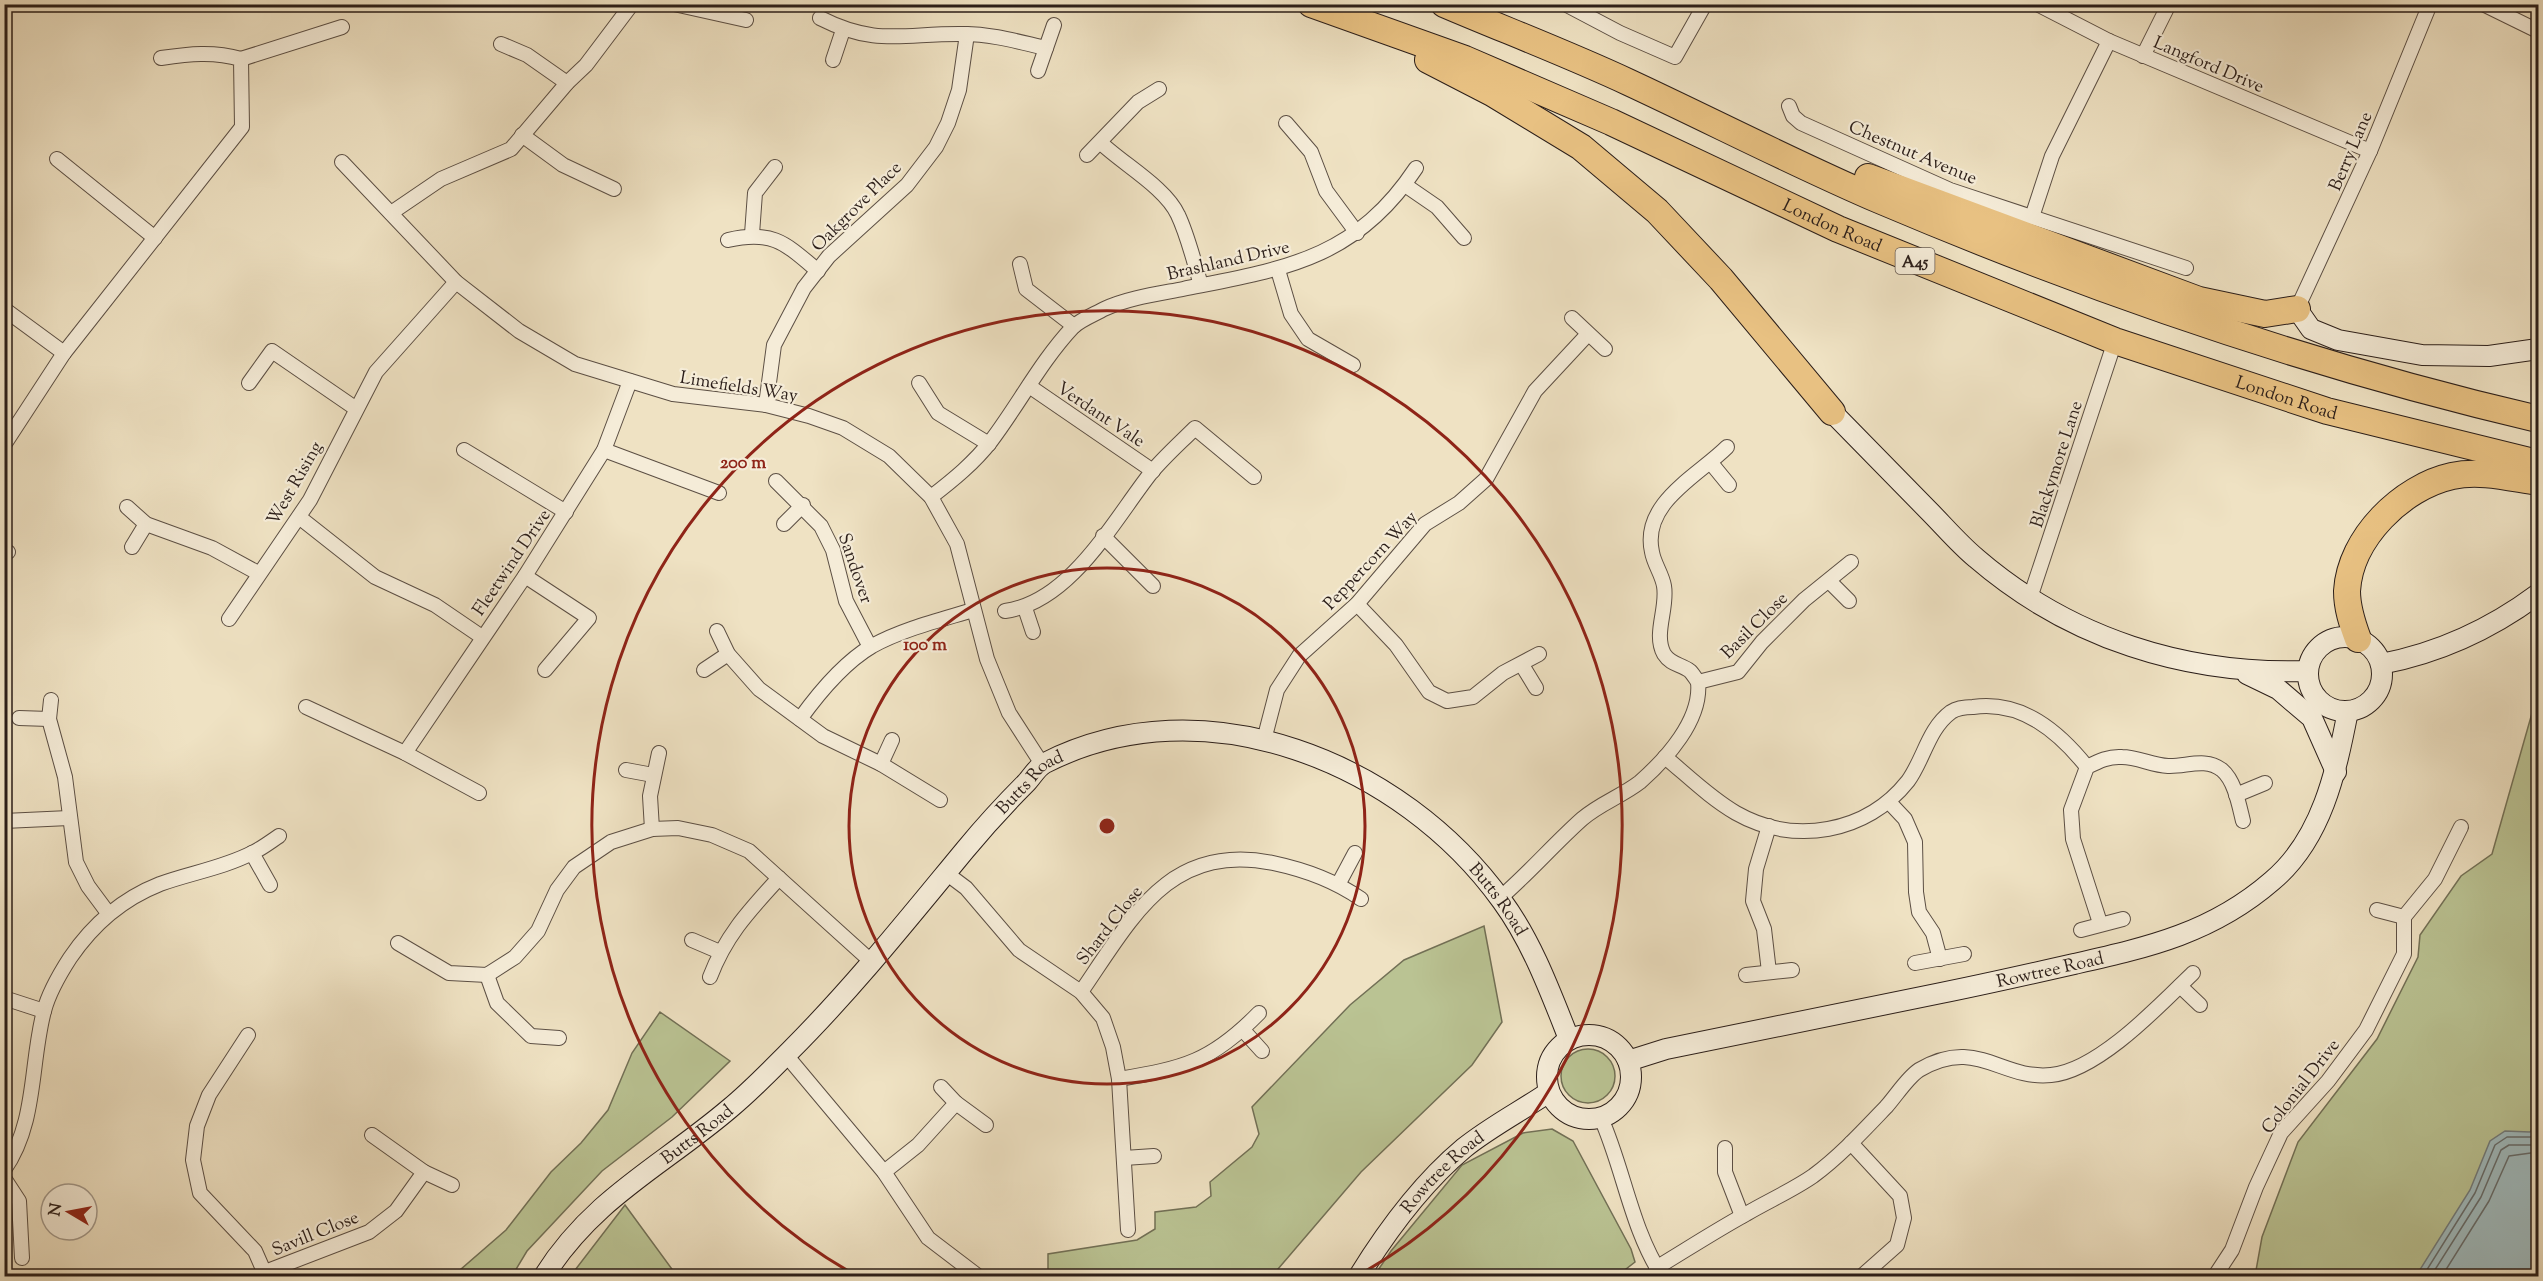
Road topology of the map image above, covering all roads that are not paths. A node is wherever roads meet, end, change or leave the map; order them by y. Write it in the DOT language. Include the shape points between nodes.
graph roads {
  1 [pos="632,4"];
  2 [pos="674,4"];
  3 [pos="1311,4"];
  4 [pos="1444,4"];
  5 [pos="1565,4"];
  6 [pos="1705,4"];
  7 [pos="2037,4"];
  8 [pos="2169,4"];
  9 [pos="2430,4"];
  10 [pos="2483,4"];
  11 [pos="1339,15"];
  12 [pos="820,18"];
  13 [pos="746,20"];
  14 [pos="1054,25"];
  15 [pos="342,27"];
  16 [pos="843,30"];
  17 [pos="2538,31"];
  18 [pos="967,34"];
  19 [pos="2109,41"];
  20 [pos="501,44"];
  21 [pos="1046,48"];
  22 [pos="2143,56"];
  23 [pos="161,58"];
  24 [pos="241,59"];
  25 [pos="833,60"];
  26 [pos="1038,71"];
  27 [pos="567,83"];
  28 [pos="1159,89"];
  29 [pos="1789,106"];
  30 [pos="1286,123"];
  31 [pos="522,135"];
  32 [pos="1742,135"];
  33 [pos="1101,143"];
  34 [pos="2370,151"];
  35 [pos="1087,154"];
  36 [pos="57,159"];
  37 [pos="342,162"];
  38 [pos="775,167"];
  39 [pos="1416,168"];
  40 [pos="1405,186"];
  41 [pos="614,189"];
  42 [pos="391,213"];
  43 [pos="2032,217"];
  44 [pos="1357,233"];
  45 [pos="752,234"];
  46 [pos="155,238"];
  47 [pos="1464,238"];
  48 [pos="728,240"];
  49 [pos="1020,264"];
  50 [pos="2186,268"];
  51 [pos="1278,270"];
  52 [pos="818,271"];
  53 [pos="456,282"];
  54 [pos="1201,285"];
  55 [pos="4,309"];
  56 [pos="2297,309"];
  57 [pos="1572,318"];
  58 [pos="1074,326"];
  59 [pos="1588,333"];
  60 [pos="2115,341"];
  61 [pos="1605,349"];
  62 [pos="2538,349"];
  63 [pos="64,353"];
  64 [pos="1353,365"];
  65 [pos="630,381"];
  66 [pos="249,383"];
  67 [pos="919,383"];
  68 [pos="1029,386"];
  69 [pos="766,405"];
  70 [pos="356,408"];
  71 [pos="1832,412"];
  72 [pos="2538,419"];
  73 [pos="989,444"];
  74 [pos="4,445"];
  75 [pos="1727,447"];
  76 [pos="464,450"];
  77 [pos="604,450"];
  78 [pos="1711,463"];
  79 [pos="2538,463"];
  80 [pos="1153,471"];
  81 [pos="1254,477"];
  82 [pos="776,481"];
  83 [pos="2538,483"];
  84 [pos="1729,485"];
  85 [pos="718,494"];
  86 [pos="931,497"];
  87 [pos="803,505"];
  88 [pos="127,507"];
  89 [pos="566,512"];
  90 [pos="299,517"];
  91 [pos="146,524"];
  92 [pos="784,524"];
  93 [pos="1103,536"];
  94 [pos="132,547"];
  95 [pos="1851,562"];
  96 [pos="258,573"];
  97 [pos="525,576"];
  98 [pos="1829,581"];
  99 [pos="1153,586"];
  100 [pos="2538,594"];
  101 [pos="2030,598"];
  102 [pos="1849,601"];
  103 [pos="1357,604"];
  104 [pos="1025,608"];
  105 [pos="974,610"];
  106 [pos="1005,611"];
  107 [pos="229,619"];
  108 [pos="717,631"];
  109 [pos="1033,632"];
  110 [pos="482,637"];
  111 [pos="2358,639"];
  112 [pos="870,647"];
  113 [pos="728,654"];
  114 [pos="1539,654"];
  115 [pos="2381,664"];
  116 [pos="1522,665"];
  117 [pos="545,670"];
  118 [pos="704,670"];
  119 [pos="2240,671"];
  120 [pos="2308,671"];
  121 [pos="1698,682"];
  122 [pos="1536,688"];
  123 [pos="51,700"];
  124 [pos="306,707"];
  125 [pos="2348,711"];
  126 [pos="19,718"];
  127 [pos="49,719"];
  128 [pos="800,719"];
  129 [pos="892,740"];
  130 [pos="1264,740"];
  131 [pos="405,753"];
  132 [pos="659,753"];
  133 [pos="1665,757"];
  134 [pos="880,764"];
  135 [pos="1042,764"];
  136 [pos="2087,767"];
  137 [pos="626,770"];
  138 [pos="2336,772"];
  139 [pos="653,775"];
  140 [pos="2265,783"];
  141 [pos="478,793"];
  142 [pos="2236,795"];
  143 [pos="940,800"];
  144 [pos="1889,802"];
  145 [pos="69,818"];
  146 [pos="4,821"];
  147 [pos="2243,821"];
  148 [pos="1769,826"];
  149 [pos="2461,827"];
  150 [pos="652,829"];
  151 [pos="279,836"];
  152 [pos="1355,852"];
  153 [pos="252,853"];
  154 [pos="946,873"];
  155 [pos="779,878"];
  156 [pos="1339,883"];
  157 [pos="270,885"];
  158 [pos="1500,898"];
  159 [pos="1361,900"];
  160 [pos="2377,910"];
  161 [pos="108,913"];
  162 [pos="2404,918"];
  163 [pos="2123,919"];
  164 [pos="2100,923"];
  165 [pos="2081,930"];
  166 [pos="692,940"];
  167 [pos="398,943"];
  168 [pos="720,952"];
  169 [pos="1964,954"];
  170 [pos="1940,959"];
  171 [pos="873,963"];
  172 [pos="1915,963"];
  173 [pos="1792,970"];
  174 [pos="1769,972"];
  175 [pos="2193,973"];
  176 [pos="487,975"];
  177 [pos="1746,975"];
  178 [pos="710,977"];
  179 [pos="2180,986"];
  180 [pos="1081,992"];
  181 [pos="4,998"];
  182 [pos="2200,1005"];
  183 [pos="44,1011"];
  184 [pos="1259,1013"];
  185 [pos="1243,1030"];
  186 [pos="248,1035"];
  187 [pos="559,1038"];
  188 [pos="1569,1039"];
  189 [pos="1262,1051"];
  190 [pos="786,1055"];
  191 [pos="1628,1061"];
  192 [pos="1119,1079"];
  193 [pos="941,1087"];
  194 [pos="1549,1092"];
  195 [pos="956,1103"];
  196 [pos="1601,1118"];
  197 [pos="986,1125"];
  198 [pos="372,1135"];
  199 [pos="1851,1143"];
  200 [pos="1725,1148"];
  201 [pos="1154,1156"];
  202 [pos="1124,1158"];
  203 [pos="4,1170"];
  204 [pos="424,1172"];
  205 [pos="884,1172"];
  206 [pos="4,1178"];
  207 [pos="452,1185"];
  208 [pos="1742,1216"];
  209 [pos="1128,1230"];
  210 [pos="22,1258"];
  211 [pos="1659,1272"];
  212 [pos="266,1274"];
  213 [pos="544,1276"];
  214 [pos="978,1276"];
  215 [pos="1359,1276"];
  216 [pos="1862,1276"];
  217 [pos="2215,1276"];
  1 -- 27 [label="street" via="586,65"];
  2 -- 13 [label="street"];
  3 -- 11 [label="highway, London Road / A45"];
  4 -- 32 [label="highway, A45" via="1625,80"];
  5 -- 6 [label="street" via="1675,57"];
  7 -- 19 [label="street, Langford Drive"];
  8 -- 22 [label="street"];
  9 -- 34 [label="street, Berry Lane"];
  10 -- 17 [label="street"];
  11 -- 60 [label="highway, London Road / A45" via="1465,59 1611,122 1838,229"];
  11 -- 71 [label="highway" via="1492,93 1581,147 1658,211 1721,279"];
  12 -- 16 [label="street"];
  14 -- 21 [label="street"];
  15 -- 24 [label="street"];
  16 -- 18 [label="street" via="890,38"];
  16 -- 25 [label="street"];
  18 -- 21 [label="street"];
  18 -- 52 [label="street, Oakgrove Place" via="959,90 936,147 907,185 829,256"];
  19 -- 22 [label="street, Langford Drive"];
  19 -- 43 [label="street" via="2052,156"];
  20 -- 27 [label="street"];
  21 -- 26 [label="street"];
  22 -- 34 [label="street, Langford Drive"];
  23 -- 24 [label="street" via="210,53"];
  24 -- 46 [label="street" via="242,127"];
  27 -- 31 [label="street"];
  28 -- 33 [label="street" via="1137,102"];
  29 -- 43 [label="street, Chestnut Avenue" via="1801,123 1950,190"];
  30 -- 44 [label="street" via="1311,153 1326,192"];
  31 -- 41 [label="street" via="563,165"];
  31 -- 42 [label="street" via="511,149 441,179"];
  32 -- 56 [label="highway" via="1843,168 2199,300 2265,314"];
  32 -- 72 [label="highway, A45" via="1877,199 2097,286 2324,361 2447,398"];
  33 -- 35 [label="street"];
  33 -- 54 [label="street" via="1155,186 1178,213"];
  34 -- 56 [label="street, Berry Lane"];
  36 -- 46 [label="street"];
  37 -- 42 [label="street, Limefields Way"];
  38 -- 45 [label="street" via="755,193"];
  39 -- 40 [label="street, Brashland Drive"];
  40 -- 44 [label="street, Brashland Drive"];
  40 -- 47 [label="street" via="1437,207"];
  42 -- 53 [label="street, Limefields Way"];
  43 -- 50 [label="street, Chestnut Avenue"];
  44 -- 51 [label="street, Brashland Drive" via="1319,255"];
  45 -- 48 [label="street, Oakgrove Place"];
  45 -- 52 [label="street, Oakgrove Place" via="784,243"];
  46 -- 63 [label="street"];
  49 -- 58 [label="street" via="1026,289"];
  51 -- 54 [label="street, Brashland Drive"];
  51 -- 64 [label="street" via="1291,314 1308,339"];
  52 -- 69 [label="street, Oakgrove Place" via="804,288 774,345"];
  53 -- 65 [label="street, Limefields Way" via="519,331 575,364"];
  53 -- 70 [label="street, West Rising" via="376,372"];
  54 -- 58 [label="street, Brashland Drive" via="1106,308"];
  55 -- 63 [label="street"];
  56 -- 62 [label="street" via="2310,329 2332,338 2422,355 2489,356"];
  57 -- 59 [label="street"];
  58 -- 68 [label="street, Brashland Drive"];
  59 -- 61 [label="street"];
  59 -- 103 [label="street, Peppercorn Way" via="1535,391 1486,479 1459,503 1425,524"];
  60 -- 79 [label="highway, London Road / A45" via="2327,411"];
  60 -- 101 [label="street, Blackymore Lane"];
  63 -- 74 [label="street"];
  65 -- 69 [label="street, Limefields Way" via="673,394"];
  65 -- 77 [label="street, Fleetwind Drive"];
  66 -- 70 [label="street" via="272,351"];
  67 -- 73 [label="street" via="938,413"];
  68 -- 73 [label="street, Brashland Drive"];
  68 -- 80 [label="street, Verdant Vale"];
  69 -- 86 [label="street, Limefields Way" via="843,428 889,456"];
  70 -- 90 [label="street, West Rising"];
  71 -- 101 [label="street" via="1975,558"];
  73 -- 86 [label="street, Brashland Drive" via="963,472"];
  75 -- 78 [label="street"];
  76 -- 89 [label="street"];
  77 -- 85 [label="street"];
  77 -- 89 [label="street, Fleetwind Drive"];
  78 -- 84 [label="street"];
  78 -- 121 [label="street" via="1679,486 1650,528 1652,552 1664,586 1665,611 1660,635 1664,653 1674,664 1690,671"];
  80 -- 81 [label="street, Verdant Vale" via="1195,428"];
  80 -- 93 [label="street, Verdant Vale"];
  82 -- 87 [label="street, Sandover"];
  83 -- 111 [label="highway" via="2484,474 2453,476 2428,484 2382,517 2352,565 2347,590 2349,613"];
  86 -- 105 [label="street, Limefields Way" via="957,544"];
  87 -- 92 [label="street"];
  87 -- 112 [label="street, Sandover" via="821,526 833,550 846,601"];
  88 -- 91 [label="street"];
  89 -- 97 [label="street, Fleetwind Drive"];
  90 -- 96 [label="street, West Rising"];
  90 -- 110 [label="street" via="375,577 435,605"];
  91 -- 94 [label="street"];
  91 -- 96 [label="street" via="212,548"];
  93 -- 99 [label="street"];
  93 -- 104 [label="street, Verdant Vale" via="1064,583"];
  95 -- 98 [label="street, Basil Close"];
  96 -- 107 [label="street, West Rising"];
  97 -- 110 [label="street, Fleetwind Drive"];
  97 -- 117 [label="street" via="589,618"];
  98 -- 102 [label="street"];
  98 -- 121 [label="street, Basil Close" via="1804,600 1738,672"];
  100 -- 115 [label="street" via="2476,634 2430,652"];
  101 -- 119 [label="street" via="2078,626 2125,646 2179,662"];
  103 -- 116 [label="street" via="1396,645 1429,692 1447,701 1473,697 1503,673"];
  103 -- 130 [label="street, Peppercorn Way" via="1299,656 1277,690"];
  104 -- 106 [label="street, Verdant Vale"];
  104 -- 109 [label="street"];
  105 -- 112 [label="street"];
  105 -- 135 [label="street, Limefields Way" via="987,659 1009,713"];
  108 -- 113 [label="street"];
  110 -- 131 [label="street, Fleetwind Drive"];
  111 -- 115 [label="street" via="2375,651"];
  111 -- 120 [label="street" via="2329,640 2311,658"];
  112 -- 128 [label="street" via="822,689"];
  113 -- 118 [label="street"];
  113 -- 128 [label="street" via="759,689"];
  114 -- 116 [label="street"];
  115 -- 125 [label="street" via="2382,677 2374,697 2364,706"];
  116 -- 122 [label="street"];
  119 -- 120 [label="street"];
  119 -- 138 [label="street" via="2278,689 2312,718"];
  120 -- 125 [label="street" via="2320,701"];
  121 -- 133 [label="street" via="1696,702 1684,730"];
  123 -- 127 [label="street"];
  124 -- 131 [label="street"];
  125 -- 138 [label="street, Rowtree Road"];
  126 -- 127 [label="street"];
  127 -- 145 [label="street" via="65,777"];
  128 -- 134 [label="street" via="823,736"];
  129 -- 134 [label="street"];
  130 -- 135 [label="street, Butts Road" via="1214,730 1163,729 1131,733"];
  130 -- 158 [label="street, Butts Road" via="1308,753 1356,776 1413,811 1468,861"];
  131 -- 141 [label="street"];
  132 -- 139 [label="street"];
  133 -- 148 [label="street" via="1715,800 1750,821"];
  133 -- 158 [label="street" via="1639,783 1584,817"];
  134 -- 143 [label="street"];
  135 -- 154 [label="street, Butts Road"];
  136 -- 142 [label="street" via="2105,758 2124,757 2169,766 2211,764 2223,771"];
  136 -- 144 [label="street" via="2066,741 2043,723 2013,709 1968,707 1953,711 1938,726 1909,779"];
  136 -- 164 [label="street" via="2074,799 2073,838"];
  137 -- 139 [label="street"];
  138 -- 191 [label="street, Rowtree Road" via="2313,829 2294,858 2234,910 2196,931 2154,946"];
  139 -- 150 [label="street"];
  140 -- 142 [label="street"];
  142 -- 147 [label="street"];
  144 -- 148 [label="street" via="1846,826 1816,831"];
  144 -- 170 [label="street" via="1905,819 1915,842 1919,912 1933,933"];
  145 -- 146 [label="street"];
  145 -- 161 [label="street" via="76,862"];
  148 -- 174 [label="street" via="1756,869 1753,901 1764,929"];
  149 -- 162 [label="street" via="2435,879"];
  150 -- 155 [label="street" via="678,828 712,835 749,851"];
  150 -- 176 [label="street" via="611,842 574,867 557,890 538,931 514,957"];
  151 -- 153 [label="street"];
  152 -- 156 [label="street"];
  153 -- 157 [label="street"];
  153 -- 161 [label="street" via="160,884"];
  154 -- 171 [label="street, Butts Road"];
  154 -- 180 [label="street" via="966,888 1019,950"];
  155 -- 168 [label="street" via="733,929"];
  155 -- 171 [label="street"];
  156 -- 159 [label="street, Shard Close"];
  156 -- 180 [label="street, Shard Close" via="1299,868 1259,861 1224,859 1199,865 1173,879 1141,908"];
  158 -- 188 [label="street, Butts Road" via="1541,969"];
  160 -- 162 [label="street"];
  161 -- 183 [label="street" via="54,982"];
  162 -- 217 [label="street, Colonial Drive" via="2404,954 2366,1030 2282,1133 2232,1250"];
  163 -- 164 [label="street"];
  164 -- 165 [label="street"];
  166 -- 168 [label="street"];
  167 -- 176 [label="street" via="449,973"];
  168 -- 178 [label="street"];
  169 -- 170 [label="street"];
  170 -- 172 [label="street"];
  171 -- 190 [label="street, Butts Road"];
  173 -- 174 [label="street"];
  174 -- 177 [label="street"];
  175 -- 179 [label="street"];
  176 -- 187 [label="street" via="496,1003 531,1036"];
  179 -- 182 [label="street"];
  179 -- 199 [label="street" via="2145,1021 2104,1052 2076,1067 2051,1075 2021,1073 1964,1056 1918,1071"];
  180 -- 192 [label="street" via="1103,1018"];
  181 -- 183 [label="street"];
  183 -- 203 [label="street" via="26,1122"];
  184 -- 185 [label="street"];
  185 -- 189 [label="street"];
  185 -- 192 [label="street" via="1202,1059 1173,1070"];
  186 -- 212 [label="street" via="209,1095 197,1126 193,1160 200,1193 255,1251"];
  188 -- 191 [label="street" via="1594,1034 1605,1037 1621,1048"];
  188 -- 194 [label="street" via="1552,1055 1547,1068"];
  190 -- 205 [label="street"];
  190 -- 213 [label="street, Butts Road" via="730,1108 602,1205"];
  191 -- 196 [label="street" via="1631,1076 1625,1098"];
  192 -- 202 [label="street"];
  193 -- 195 [label="street"];
  194 -- 196 [label="street" via="1558,1107 1572,1116"];
  194 -- 215 [label="street, Rowtree Road" via="1465,1148 1427,1183"];
  195 -- 197 [label="street"];
  195 -- 205 [label="street" via="918,1145"];
  196 -- 211 [label="street" via="1631,1209"];
  198 -- 204 [label="street"];
  199 -- 208 [label="street" via="1813,1176"];
  199 -- 216 [label="street" via="1900,1196 1904,1218 1897,1245"];
  200 -- 208 [label="street" via="1725,1172"];
  201 -- 202 [label="street"];
  202 -- 209 [label="street"];
  204 -- 207 [label="street"];
  204 -- 212 [label="street, Savill Close" via="396,1211 369,1232"];
  205 -- 214 [label="street" via="928,1238"];
  206 -- 210 [label="street" via="19,1201"];
  208 -- 211 [label="street"];
}
